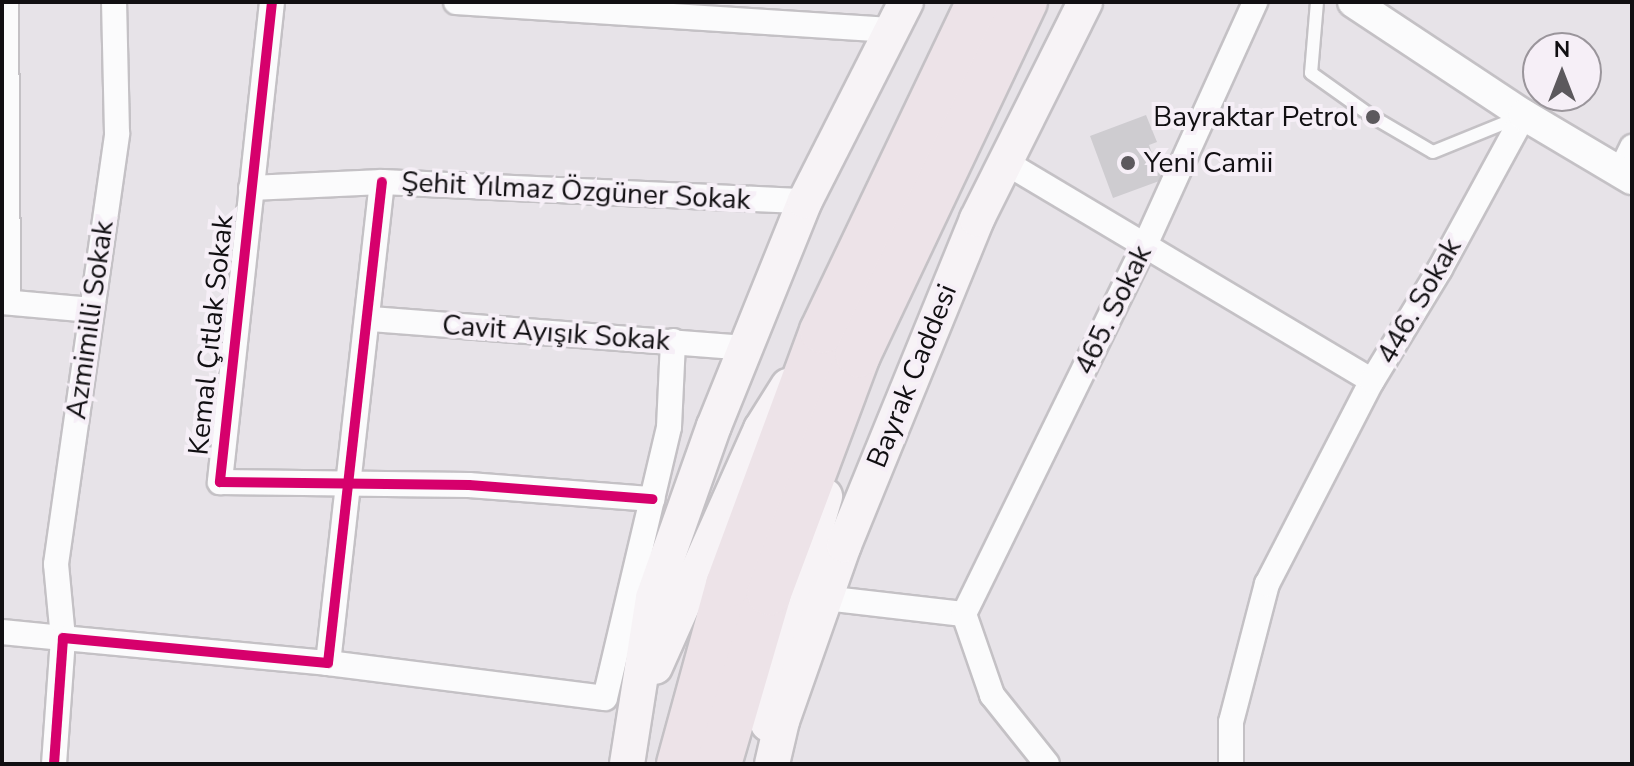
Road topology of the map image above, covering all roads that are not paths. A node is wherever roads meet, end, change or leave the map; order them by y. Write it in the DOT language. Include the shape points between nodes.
graph roads {
  1 [pos="6,2"];
  2 [pos="114,2"];
  3 [pos="272,2"];
  4 [pos="456,2"];
  5 [pos="979,2"];
  6 [pos="1025,2"];
  7 [pos="1085,2"];
  8 [pos="1255,2"];
  9 [pos="1317,2"];
  10 [pos="1353,2"];
  11 [pos="898,16"];
  12 [pos="1524,115"];
  13 [pos="1005,162"];
  14 [pos="1628,166"];
  15 [pos="382,182"];
  16 [pos="251,188"];
  17 [pos="805,201"];
  18 [pos="1145,245"];
  19 [pos="5,302"];
  20 [pos="91,310"];
  21 [pos="370,319"];
  22 [pos="842,339"];
  23 [pos="673,341"];
  24 [pos="743,348"];
  25 [pos="1372,381"];
  26 [pos="349,483"];
  27 [pos="652,499"];
  28 [pos="825,598"];
  29 [pos="964,614"];
  30 [pos="2,632"];
  31 [pos="63,638"];
  32 [pos="328,663"];
  33 [pos="639,701"];
  34 [pos="711,714"];
  35 [pos="54,764"];
  36 [pos="627,764"];
  37 [pos="679,764"];
  38 [pos="719,764"];
  39 [pos="770,764"];
  40 [pos="1047,764"];
  41 [pos="1231,764"];
  1 -- 19 [label="street"];
  2 -- 20 [label="street, Azmimilli Sokak" via="117,133"];
  3 -- 16 [label="street, Kemal Çıtlak Sokak"];
  4 -- 11 [label="street"];
  5 -- 22 [label="highway"];
  6 -- 22 [label="highway"];
  7 -- 13 [label="main road, Bayrak Caddesi"];
  8 -- 18 [label="street, 465. Sokak"];
  9 -- 12 [label="lane" via="1311,73 1433,152"];
  10 -- 12 [label="street"];
  11 -- 17 [label="main road"];
  12 -- 14 [label="street"];
  12 -- 25 [label="street, 446. Sokak"];
  13 -- 18 [label="street, 446. Sokak"];
  13 -- 28 [label="main road, Bayrak Caddesi" via="977,219"];
  15 -- 16 [label="street, Şehit Yılmaz Özgüner Sokak"];
  15 -- 17 [label="street, Şehit Yılmaz Özgüner Sokak"];
  15 -- 21 [label="street"];
  16 -- 26 [label="street, Kemal Çıtlak Sokak" via="220,482"];
  17 -- 24 [label="main road"];
  18 -- 25 [label="street, 446. Sokak"];
  18 -- 29 [label="street, 465. Sokak"];
  19 -- 20 [label="street"];
  20 -- 31 [label="street, Azmimilli Sokak" via="56,564"];
  21 -- 23 [label="street, Cavit Ayışık Sokak"];
  21 -- 26 [label="street"];
  22 -- 33 [label="main road" via="761,429"];
  22 -- 34 [label="highway" via="728,585"];
  22 -- 39 [label="main road" via="842,435 769,688"];
  23 -- 24 [label="street, Cavit Ayışık Sokak"];
  23 -- 27 [label="street" via="669,427"];
  24 -- 33 [label="main road" via="653,598"];
  25 -- 41 [label="street" via="1267,584 1231,722"];
  26 -- 27 [label="street, Kemal Çıtlak Sokak" via="469,485"];
  26 -- 32 [label="street"];
  27 -- 32 [label="street" via="605,698"];
  28 -- 29 [label="street"];
  28 -- 39 [label="main road, Bayrak Caddesi"];
  29 -- 40 [label="street" via="992,695"];
  30 -- 31 [label="street"];
  31 -- 32 [label="street"];
  31 -- 35 [label="street, Azmimilli Sokak"];
  33 -- 36 [label="main road"];
  34 -- 37 [label="highway"];
  34 -- 38 [label="highway"];
}
